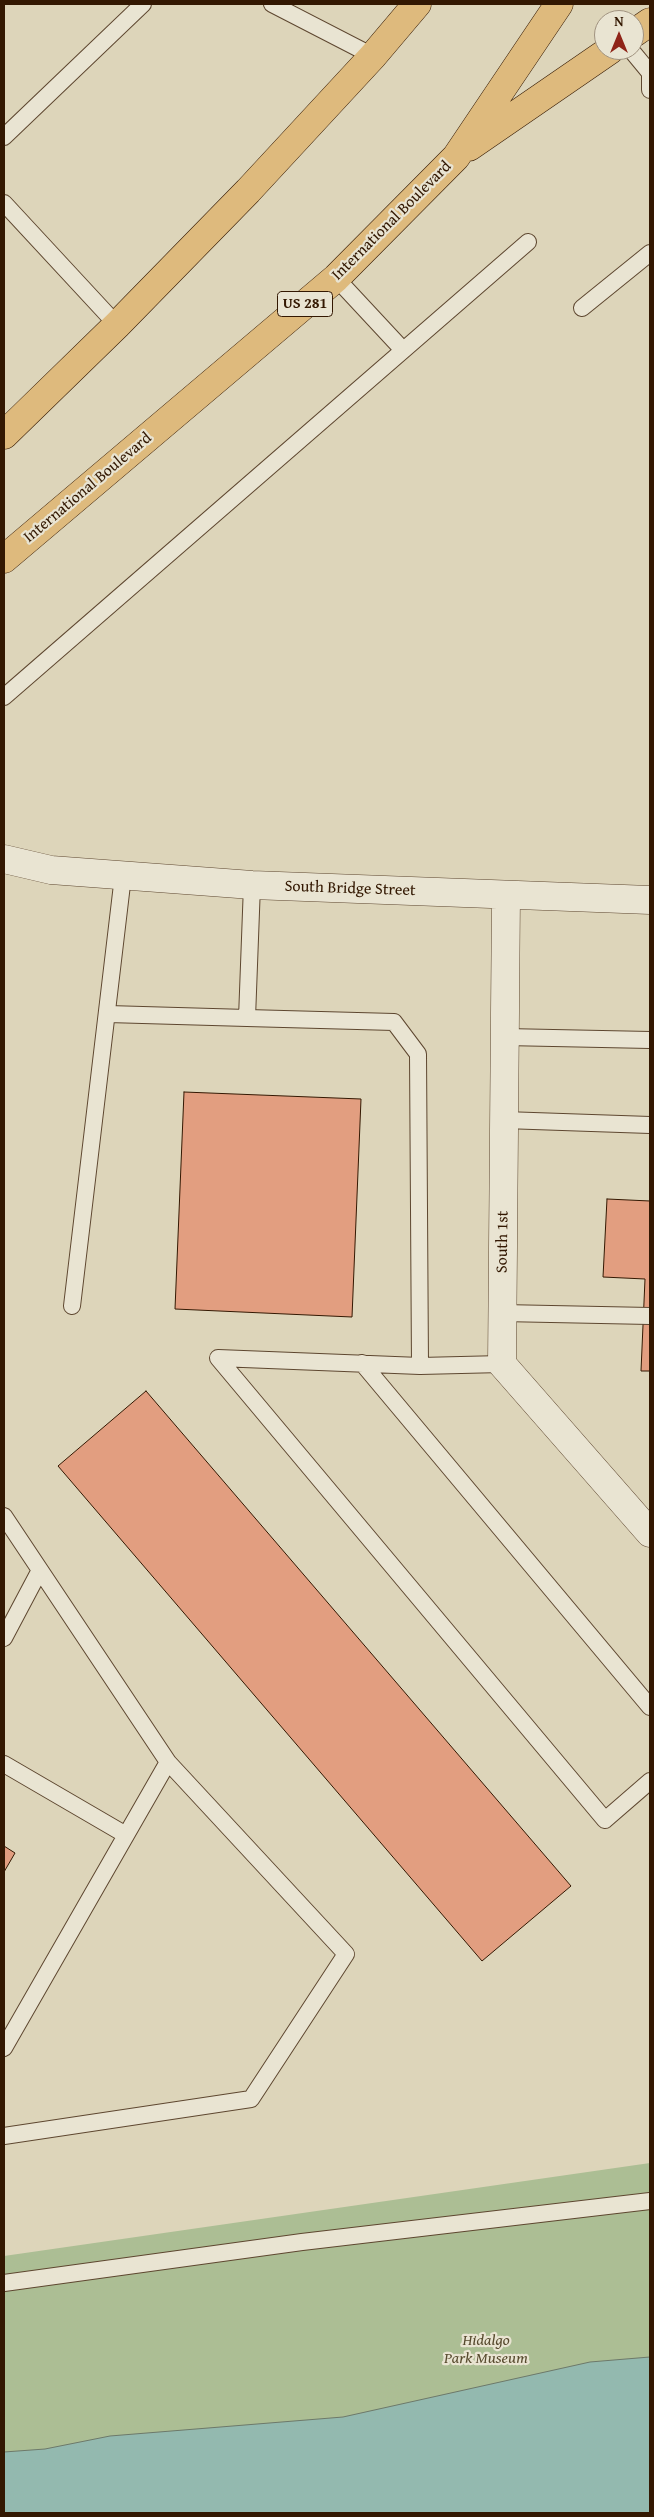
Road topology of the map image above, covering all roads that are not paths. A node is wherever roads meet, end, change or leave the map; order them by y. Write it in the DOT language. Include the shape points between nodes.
graph roads {
  1 [pos="143,4"];
  2 [pos="272,4"];
  3 [pos="417,4"];
  4 [pos="558,4"];
  5 [pos="373,56"];
  6 [pos="596,60"];
  7 [pos="640,60"];
  8 [pos="650,72"];
  9 [pos="650,90"];
  10 [pos="4,137"];
  11 [pos="456,157"];
  12 [pos="4,203"];
  13 [pos="528,242"];
  14 [pos="650,253"];
  15 [pos="336,278"];
  16 [pos="582,308"];
  17 [pos="117,325"];
  18 [pos="403,350"];
  19 [pos="4,435"];
  20 [pos="4,559"];
  21 [pos="7,688"];
  22 [pos="4,859"];
  23 [pos="51,870"];
  24 [pos="122,876"];
  25 [pos="4,880"];
  26 [pos="252,885"];
  27 [pos="506,895"];
  28 [pos="650,900"];
  29 [pos="108,1014"];
  30 [pos="247,1018"];
  31 [pos="505,1036"];
  32 [pos="650,1040"];
  33 [pos="504,1120"];
  34 [pos="650,1125"];
  35 [pos="72,1306"];
  36 [pos="502,1313"];
  37 [pos="650,1316"];
  38 [pos="362,1363"];
  39 [pos="502,1364"];
  40 [pos="420,1366"];
  41 [pos="4,1516"];
  42 [pos="646,1521"];
  43 [pos="40,1570"];
  44 [pos="4,1638"];
  45 [pos="650,1708"];
  46 [pos="168,1762"];
  47 [pos="4,1764"];
  48 [pos="650,1781"];
  49 [pos="126,1835"];
  50 [pos="4,2048"];
  51 [pos="4,2136"];
  52 [pos="650,2201"];
  53 [pos="4,2282"];
  1 -- 10 [label="lane"];
  2 -- 5 [label="lane"];
  3 -- 5 [label="main road"];
  4 -- 11 [label="main road, International Boulevard / US 281"];
  5 -- 17 [label="main road" via="248,191"];
  6 -- 11 [label="main road"];
  7 -- 8 [label="lane"];
  8 -- 9 [label="lane"];
  11 -- 15 [label="main road, International Boulevard / US 281"];
  12 -- 17 [label="lane"];
  13 -- 18 [label="lane"];
  14 -- 16 [label="lane"];
  15 -- 18 [label="lane"];
  15 -- 20 [label="main road, International Boulevard / US 281"];
  17 -- 19 [label="main road"];
  18 -- 21 [label="lane"];
  22 -- 23 [label="street, South Bridge Street"];
  23 -- 24 [label="street, South Bridge Street"];
  23 -- 25 [label="street, South Bridge Street"];
  24 -- 26 [label="street, South Bridge Street"];
  24 -- 29 [label="lane"];
  26 -- 27 [label="street, South Bridge Street"];
  26 -- 30 [label="lane"];
  27 -- 28 [label="street, South Bridge Street"];
  27 -- 31 [label="street, South 1st"];
  29 -- 30 [label="lane"];
  29 -- 35 [label="lane"];
  30 -- 40 [label="lane" via="394,1022 418,1054"];
  31 -- 32 [label="lane"];
  31 -- 33 [label="street, South 1st"];
  33 -- 34 [label="lane"];
  33 -- 36 [label="street, South 1st"];
  36 -- 37 [label="lane"];
  36 -- 39 [label="street, South 1st"];
  38 -- 40 [label="lane"];
  38 -- 45 [label="lane"];
  38 -- 48 [label="lane" via="218,1358 605,1820"];
  39 -- 40 [label="lane"];
  39 -- 42 [label="street"];
  41 -- 43 [label="lane"];
  43 -- 44 [label="lane"];
  43 -- 46 [label="lane"];
  46 -- 49 [label="lane"];
  46 -- 51 [label="lane" via="346,1954 251,2099"];
  47 -- 49 [label="lane"];
  49 -- 50 [label="lane"];
  52 -- 53 [label="lane" via="302,2242"];
}
